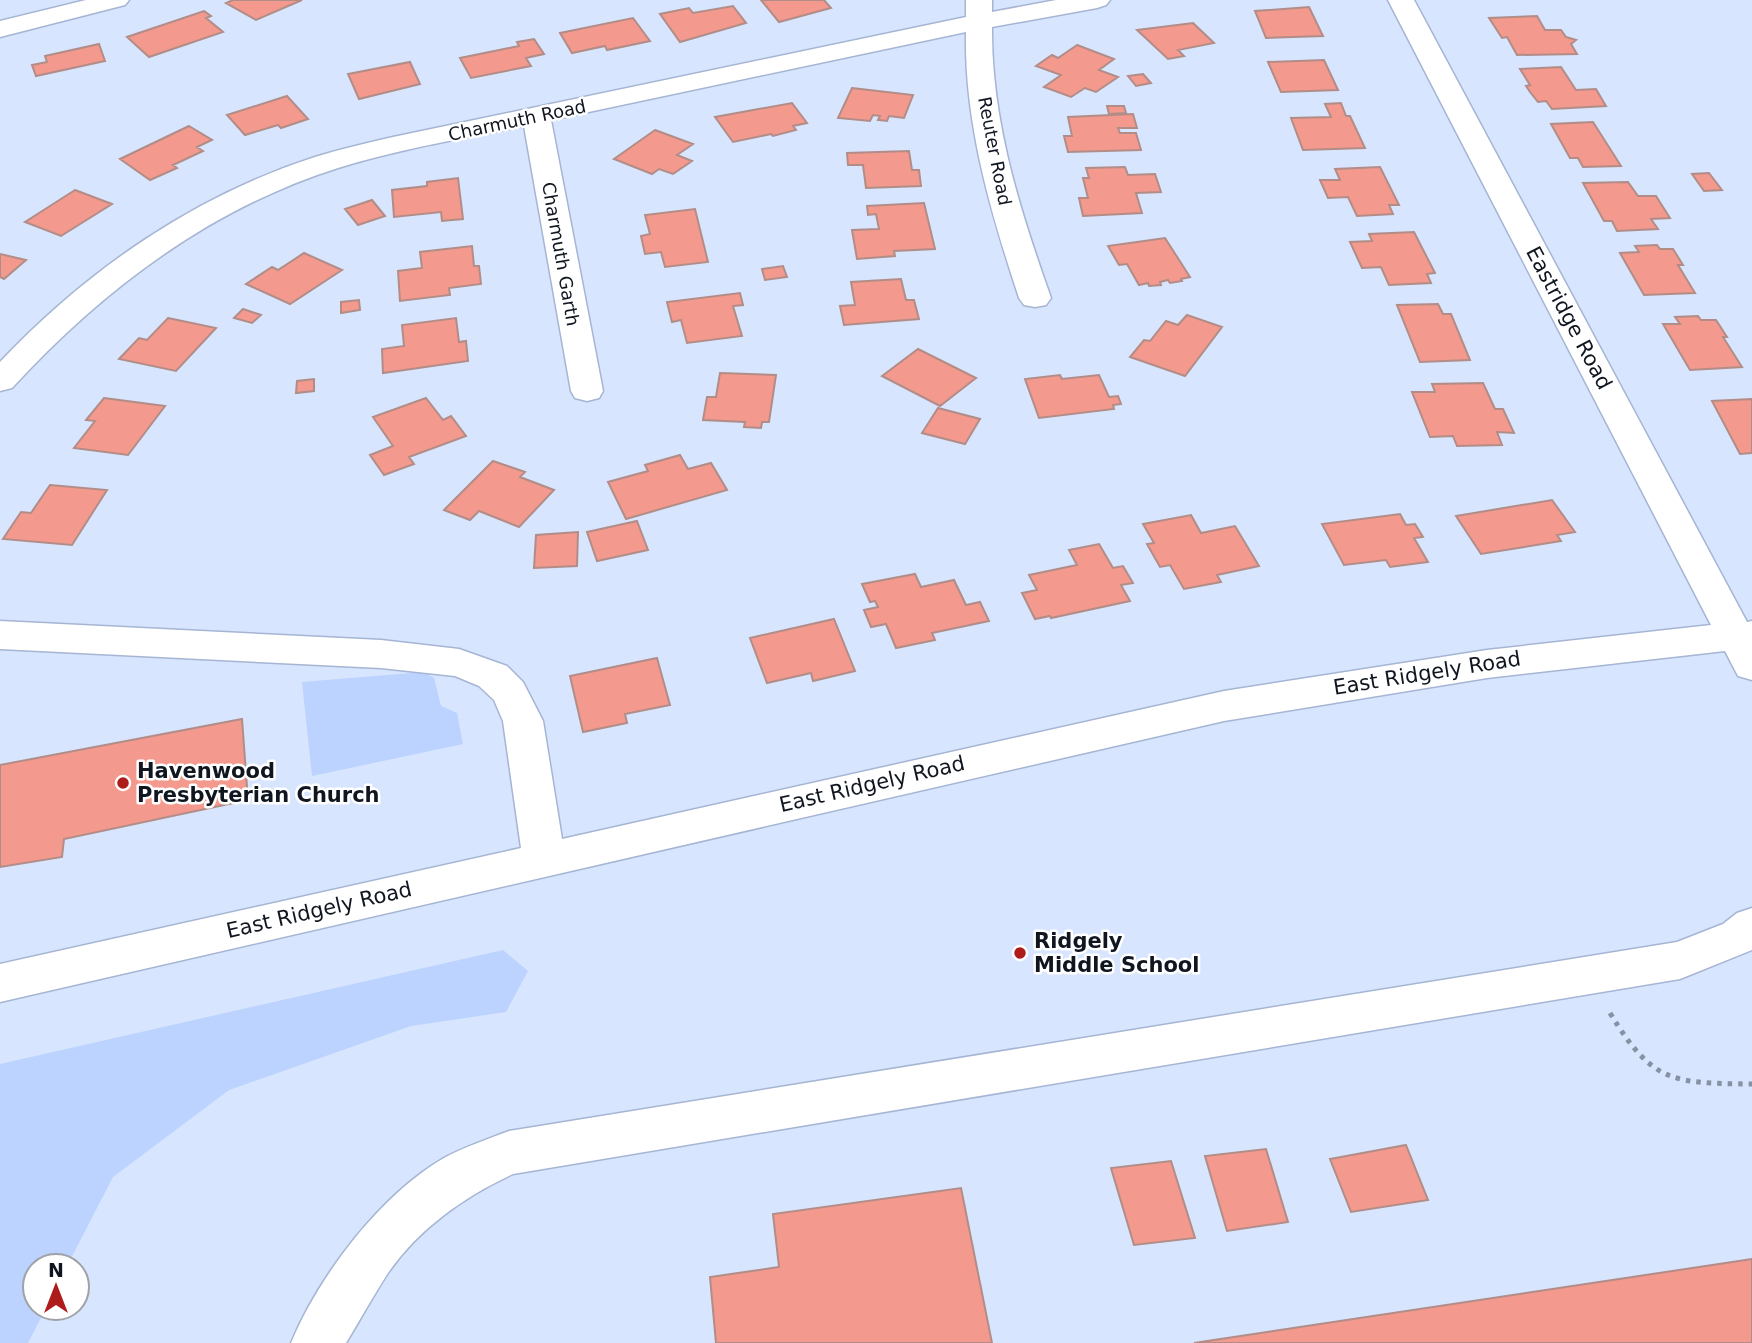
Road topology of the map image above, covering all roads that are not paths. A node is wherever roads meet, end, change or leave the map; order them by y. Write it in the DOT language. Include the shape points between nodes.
graph roads {
  1 [pos="116,0"];
  2 [pos="1097,0"];
  3 [pos="1401,0"];
  4 [pos="979,11"];
  5 [pos="0,29"];
  6 [pos="536,116"];
  7 [pos="1035,298"];
  8 [pos="0,381"];
  9 [pos="587,391"];
  10 [pos="0,635"];
  11 [pos="1747,646"];
  12 [pos="544,860"];
  13 [pos="1752,926"];
  14 [pos="0,983"];
  15 [pos="317,1343"];
  1 -- 5 [label="street"];
  2 -- 4 [label="street, Charmuth Road"];
  3 -- 11 [label="street, Eastridge Road"];
  4 -- 6 [label="street, Charmuth Road"];
  4 -- 7 [label="street, Reuter Road" via="990,141 1011,232"];
  6 -- 8 [label="street, Charmuth Road" via="318,165 237,197 173,231 108,277 38,338"];
  6 -- 9 [label="street, Charmuth Garth"];
  10 -- 12 [label="street" via="381,654 460,663 493,676 509,692 523,721"];
  11 -- 12 [label="street, East Ridgely Road" via="1525,657 1224,706"];
  12 -- 14 [label="street, East Ridgely Road"];
  13 -- 15 [label="street" via="1738,937 1680,960 509,1153 461,1174 408,1214 371,1255"];
}
